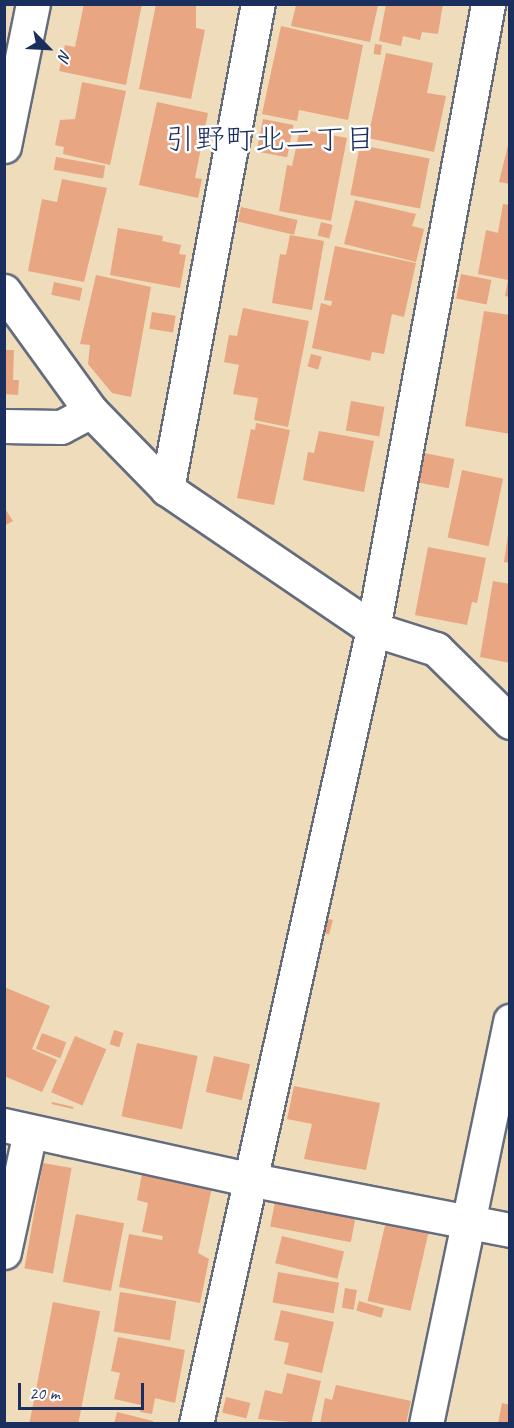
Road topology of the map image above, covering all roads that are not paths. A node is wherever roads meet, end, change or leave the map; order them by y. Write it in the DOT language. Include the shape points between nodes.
graph roads {
  1 [pos="33,4"];
  2 [pos="258,4"];
  3 [pos="488,4"];
  4 [pos="4,146"];
  5 [pos="4,291"];
  6 [pos="91,411"];
  7 [pos="4,426"];
  8 [pos="167,489"];
  9 [pos="373,629"];
  10 [pos="510,722"];
  11 [pos="510,1022"];
  12 [pos="17,1128"];
  13 [pos="248,1179"];
  14 [pos="467,1222"];
  15 [pos="510,1230"];
  16 [pos="4,1252"];
  17 [pos="196,1424"];
  18 [pos="426,1424"];
  1 -- 4 [label="street"];
  2 -- 8 [label="street"];
  3 -- 9 [label="street"];
  5 -- 6 [label="street"];
  6 -- 7 [label="street" via="61,427"];
  6 -- 8 [label="street"];
  8 -- 9 [label="street"];
  9 -- 10 [label="street" via="436,649"];
  9 -- 13 [label="street"];
  11 -- 14 [label="street"];
  12 -- 13 [label="street"];
  12 -- 16 [label="street"];
  13 -- 14 [label="street"];
  13 -- 17 [label="street"];
  14 -- 15 [label="street"];
  14 -- 18 [label="street"];
}
